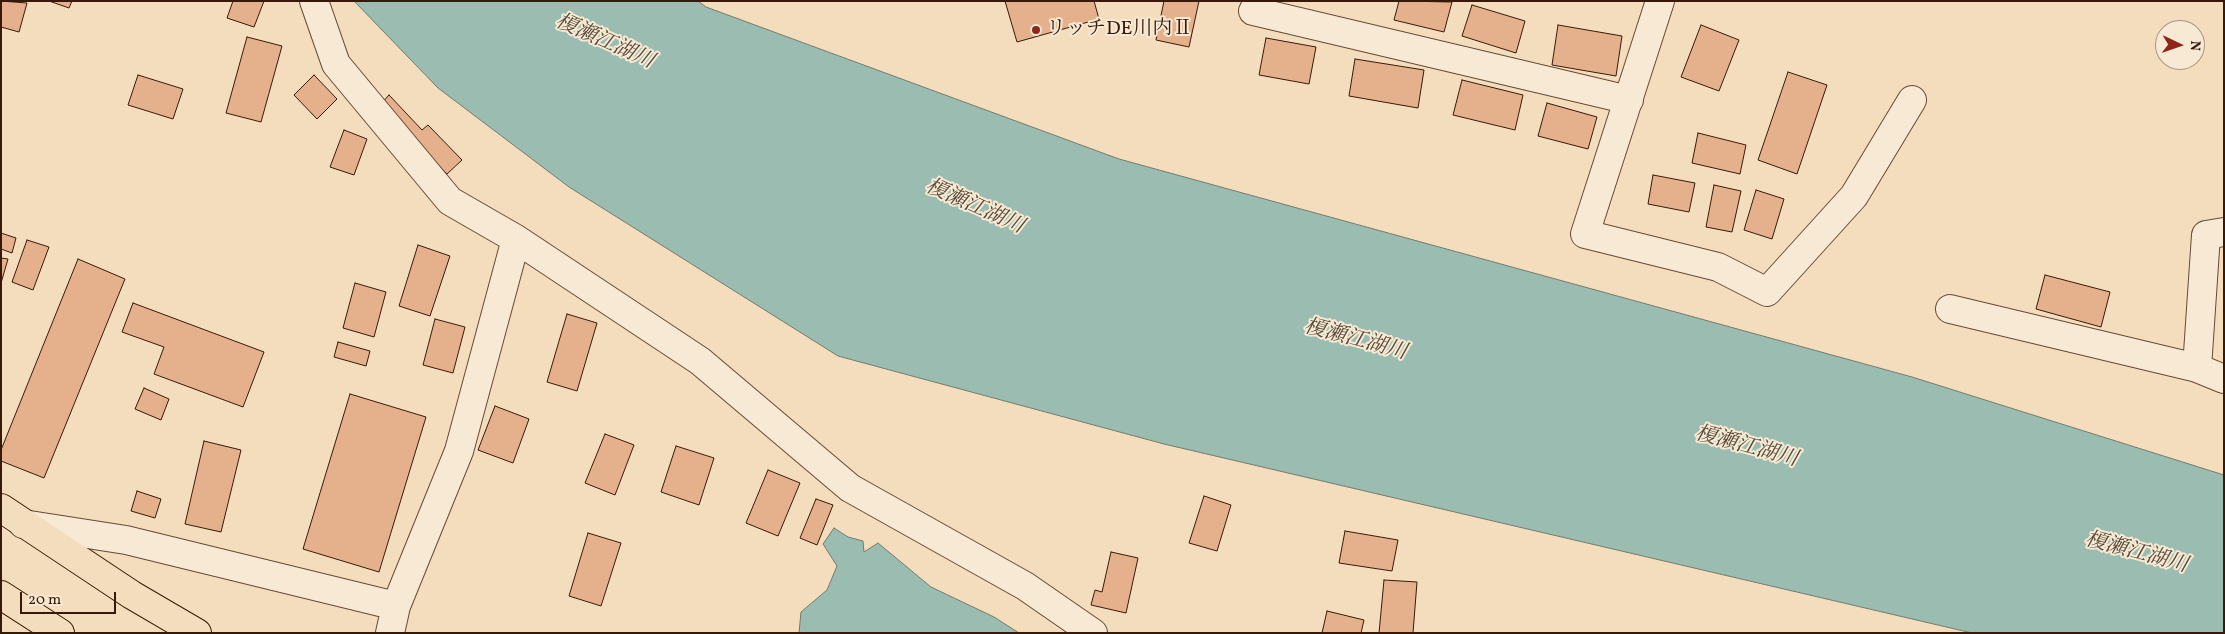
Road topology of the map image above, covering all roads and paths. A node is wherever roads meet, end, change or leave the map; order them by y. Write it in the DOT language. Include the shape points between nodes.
graph roads {
  1 [pos="314,1"];
  2 [pos="1660,1"];
  3 [pos="1253,11"];
  4 [pos="1628,100"];
  5 [pos="1912,100"];
  6 [pos="2224,232"];
  7 [pos="516,239"];
  8 [pos="1950,309"];
  9 [pos="2196,368"];
  10 [pos="2224,379"];
  11 [pos="12,516"];
  12 [pos="1,595"];
  13 [pos="396,606"];
  14 [pos="60,633"];
  15 [pos="197,633"];
  16 [pos="390,633"];
  17 [pos="1093,633"];
  1 -- 7 [label="street" via="336,64 450,201"];
  2 -- 4 [label="street"];
  3 -- 4 [label="street"];
  4 -- 5 [label="street" via="1585,234 1718,267 1766,292 1854,196"];
  6 -- 9 [label="street" via="2206,235"];
  7 -- 13 [label="street" via="459,451"];
  7 -- 17 [label="street" via="700,361 850,488 1025,586"];
  8 -- 9 [label="street"];
  9 -- 10 [label="street"];
  11 -- 13 [label="street" via="126,540"];
  11 -- 15 [label="highway" via="132,596"];
  12 -- 14 [label="highway"];
  13 -- 16 [label="street"];
}
